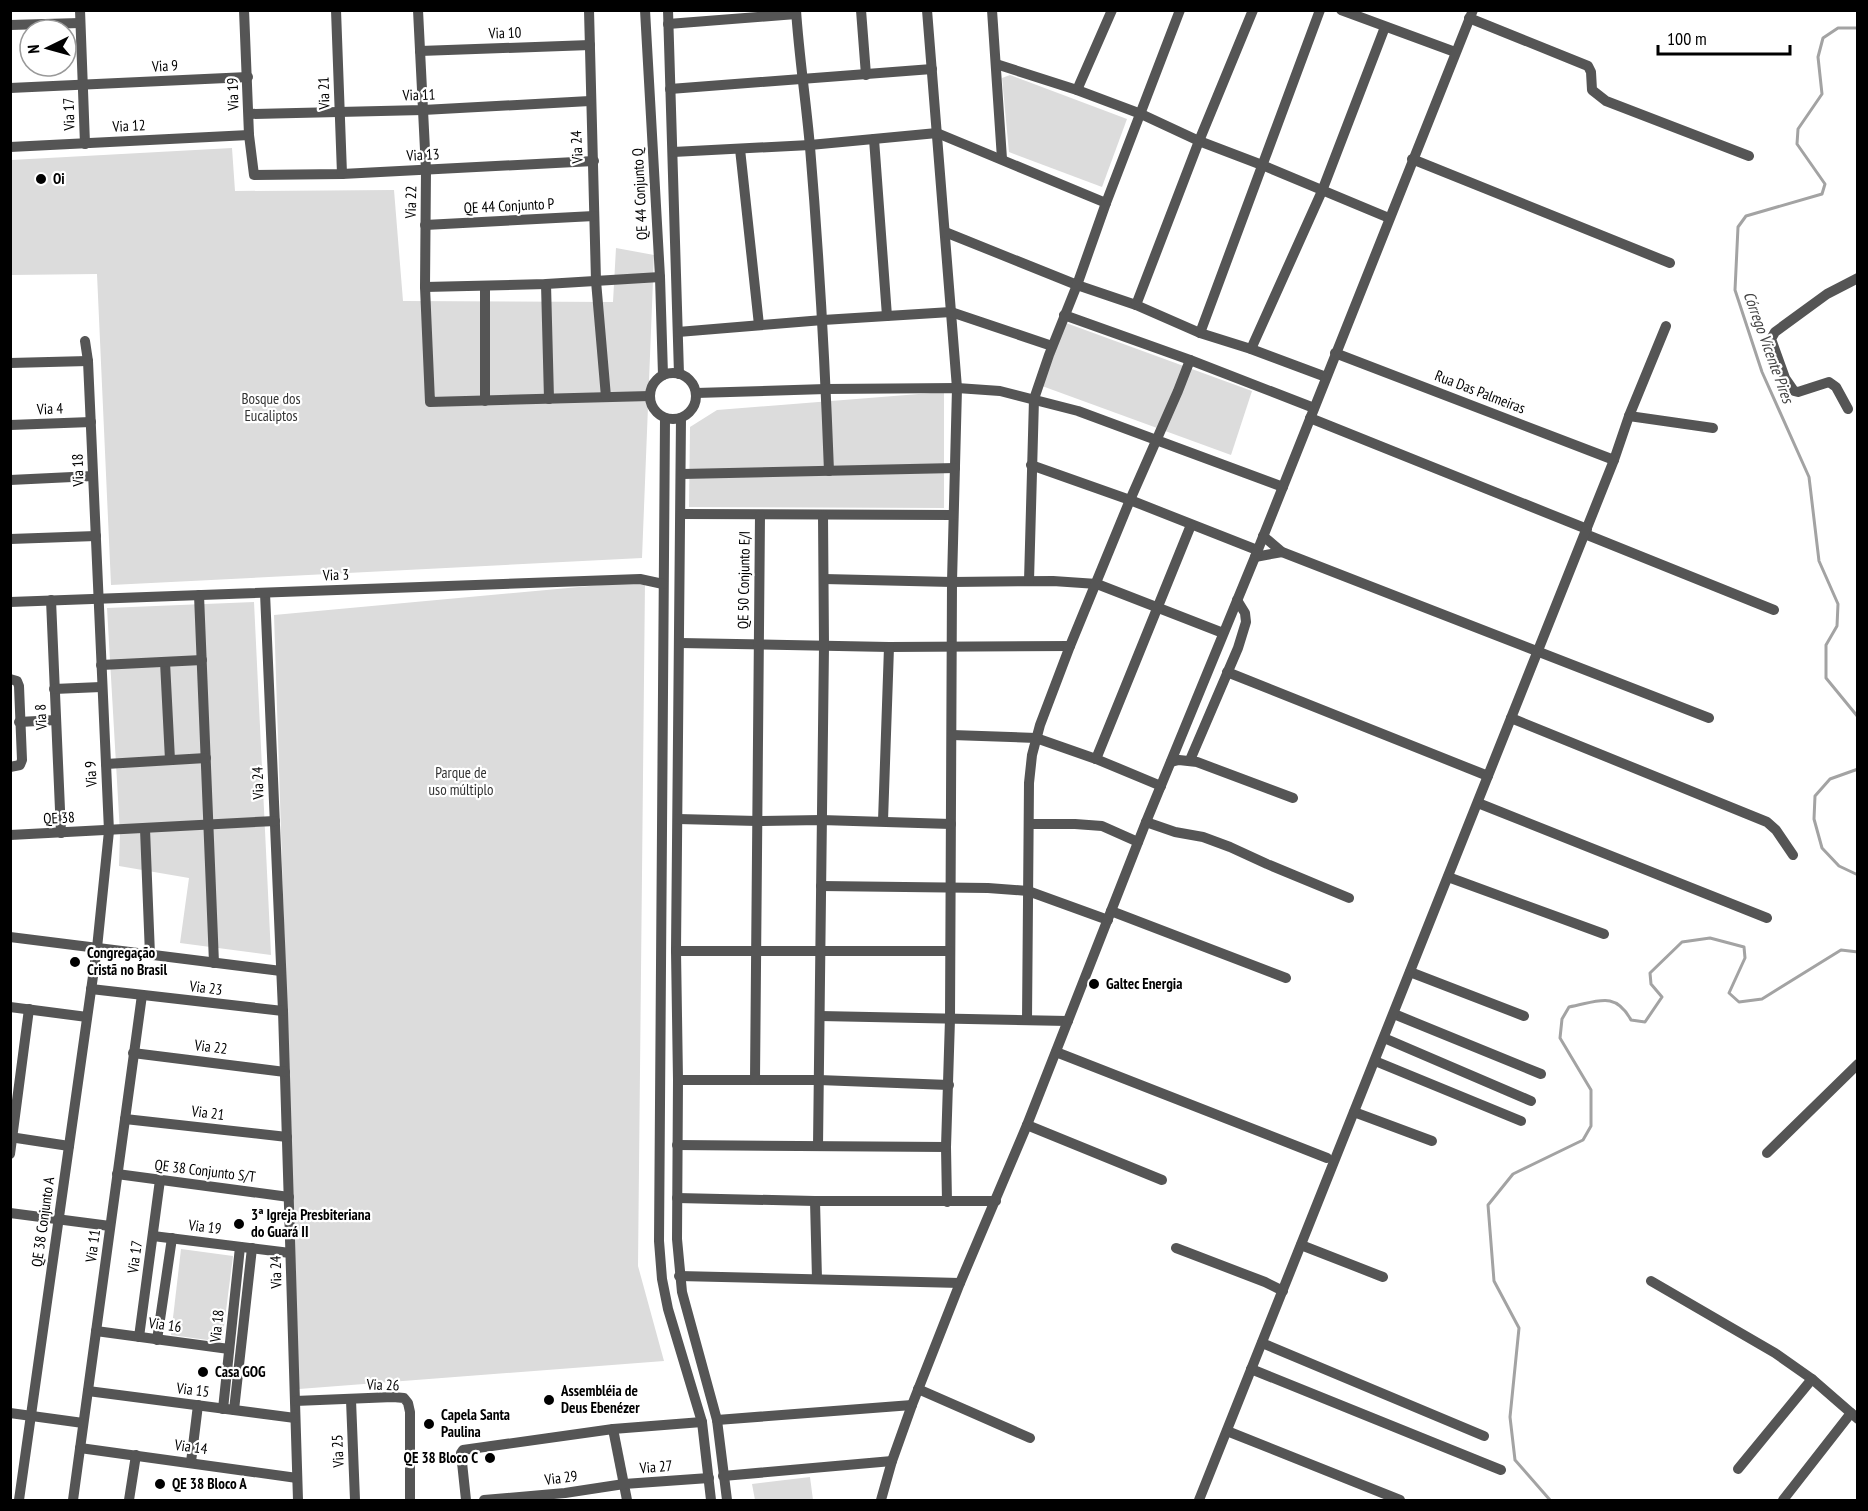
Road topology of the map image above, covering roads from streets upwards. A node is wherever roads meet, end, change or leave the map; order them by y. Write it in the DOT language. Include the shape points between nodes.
graph roads {
  1 [pos="80,10"];
  2 [pos="244,10"];
  3 [pos="336,10"];
  4 [pos="418,10"];
  5 [pos="589,10"];
  6 [pos="645,10"];
  7 [pos="668,10"];
  8 [pos="861,10"];
  9 [pos="927,10"];
  10 [pos="992,10"];
  11 [pos="1112,10"];
  12 [pos="1180,10"];
  13 [pos="1253,10"];
  14 [pos="1320,10"];
  15 [pos="1341,10"];
  16 [pos="796,12"];
  17 [pos="1471,14"];
  18 [pos="80,23"];
  19 [pos="668,24"];
  20 [pos="10,25"];
  21 [pos="1385,27"];
  22 [pos="590,45"];
  23 [pos="420,51"];
  24 [pos="1455,52"];
  25 [pos="996,64"];
  26 [pos="932,69"];
  27 [pos="866,75"];
  28 [pos="248,77"];
  29 [pos="801,78"];
  30 [pos="83,85"];
  31 [pos="10,88"];
  32 [pos="670,89"];
  33 [pos="1077,90"];
  34 [pos="590,101"];
  35 [pos="423,110"];
  36 [pos="340,112"];
  37 [pos="249,114"];
  38 [pos="1141,114"];
  39 [pos="937,133"];
  40 [pos="249,135"];
  41 [pos="874,139"];
  42 [pos="1199,141"];
  43 [pos="85,144"];
  44 [pos="810,145"];
  45 [pos="10,147"];
  46 [pos="740,149"];
  47 [pos="673,153"];
  48 [pos="1749,156"];
  49 [pos="1002,159"];
  50 [pos="1412,159"];
  51 [pos="594,161"];
  52 [pos="1262,165"];
  53 [pos="426,170"];
  54 [pos="342,174"];
  55 [pos="254,175"];
  56 [pos="1322,191"];
  57 [pos="1106,203"];
  58 [pos="594,216"];
  59 [pos="1389,218"];
  60 [pos="425,225"];
  61 [pos="945,232"];
  62 [pos="1670,263"];
  63 [pos="660,277"];
  64 [pos="1857,278"];
  65 [pos="596,281"];
  66 [pos="546,284"];
  67 [pos="1077,285"];
  68 [pos="485,286"];
  69 [pos="425,287"];
  70 [pos="1136,305"];
  71 [pos="951,312"];
  72 [pos="1064,315"];
  73 [pos="886,316"];
  74 [pos="823,320"];
  75 [pos="759,325"];
  76 [pos="1666,326"];
  77 [pos="678,332"];
  78 [pos="1200,333"];
  79 [pos="85,341"];
  80 [pos="1052,346"];
  81 [pos="1251,349"];
  82 [pos="1335,353"];
  83 [pos="88,360"];
  84 [pos="1190,360"];
  85 [pos="10,363"];
  86 [pos="679,374"];
  87 [pos="663,375"];
  88 [pos="1326,377"];
  89 [pos="957,388"];
  90 [pos="826,389"];
  91 [pos="696,393"];
  92 [pos="650,396"];
  93 [pos="606,397"];
  94 [pos="549,399"];
  95 [pos="1034,399"];
  96 [pos="485,401"];
  97 [pos="1848,409"];
  98 [pos="1312,413"];
  99 [pos="1629,416"];
  100 [pos="665,418"];
  101 [pos="681,418"];
  102 [pos="91,422"];
  103 [pos="10,425"];
  104 [pos="1713,428"];
  105 [pos="1158,439"];
  106 [pos="1614,460"];
  107 [pos="1031,465"];
  108 [pos="955,468"];
  109 [pos="829,471"];
  110 [pos="682,474"];
  111 [pos="93,476"];
  112 [pos="10,480"];
  113 [pos="1283,487"];
  114 [pos="1130,500"];
  115 [pos="681,514"];
  116 [pos="760,515"];
  117 [pos="823,515"];
  118 [pos="954,515"];
  119 [pos="1191,525"];
  120 [pos="1586,531"];
  121 [pos="96,536"];
  122 [pos="1263,536"];
  123 [pos="10,539"];
  124 [pos="1282,552"];
  125 [pos="1256,554"];
  126 [pos="824,579"];
  127 [pos="1029,581"];
  128 [pos="952,582"];
  129 [pos="663,584"];
  130 [pos="1097,584"];
  131 [pos="265,593"];
  132 [pos="199,595"];
  133 [pos="98,598"];
  134 [pos="51,600"];
  135 [pos="1237,600"];
  136 [pos="10,602"];
  137 [pos="1158,607"];
  138 [pos="1774,610"];
  139 [pos="1223,633"];
  140 [pos="680,643"];
  141 [pos="759,644"];
  142 [pos="824,646"];
  143 [pos="953,646"];
  144 [pos="1070,646"];
  145 [pos="889,647"];
  146 [pos="1538,652"];
  147 [pos="202,660"];
  148 [pos="165,662"];
  149 [pos="101,665"];
  150 [pos="1227,672"];
  151 [pos="10,679"];
  152 [pos="102,687"];
  153 [pos="54,689"];
  154 [pos="1511,718"];
  155 [pos="1709,718"];
  156 [pos="56,720"];
  157 [pos="663,720"];
  158 [pos="678,720"];
  159 [pos="19,722"];
  160 [pos="663,732"];
  161 [pos="678,732"];
  162 [pos="952,735"];
  163 [pos="1036,738"];
  164 [pos="206,758"];
  165 [pos="1096,759"];
  166 [pos="170,760"];
  167 [pos="1190,760"];
  168 [pos="1171,762"];
  169 [pos="106,764"];
  170 [pos="10,767"];
  171 [pos="1488,776"];
  172 [pos="1161,786"];
  173 [pos="1293,798"];
  174 [pos="1478,803"];
  175 [pos="678,819"];
  176 [pos="821,820"];
  177 [pos="275,821"];
  178 [pos="757,821"];
  179 [pos="883,822"];
  180 [pos="1146,822"];
  181 [pos="951,824"];
  182 [pos="1029,824"];
  183 [pos="209,825"];
  184 [pos="145,829"];
  185 [pos="109,831"];
  186 [pos="61,833"];
  187 [pos="10,836"];
  188 [pos="1138,842"];
  189 [pos="1793,855"];
  190 [pos="1448,877"];
  191 [pos="821,886"];
  192 [pos="950,888"];
  193 [pos="1028,891"];
  194 [pos="1349,898"];
  195 [pos="1110,915"];
  196 [pos="1767,918"];
  197 [pos="1604,934"];
  198 [pos="10,937"];
  199 [pos="97,948"];
  200 [pos="757,950"];
  201 [pos="676,951"];
  202 [pos="821,951"];
  203 [pos="950,951"];
  204 [pos="150,955"];
  205 [pos="214,963"];
  206 [pos="281,971"];
  207 [pos="1410,972"];
  208 [pos="1286,978"];
  209 [pos="91,989"];
  210 [pos="142,995"];
  211 [pos="10,1006"];
  212 [pos="29,1009"];
  213 [pos="283,1011"];
  214 [pos="1394,1014"];
  215 [pos="820,1016"];
  216 [pos="1524,1016"];
  217 [pos="87,1017"];
  218 [pos="950,1018"];
  219 [pos="1027,1020"];
  220 [pos="1068,1021"];
  221 [pos="1384,1038"];
  222 [pos="1056,1052"];
  223 [pos="133,1053"];
  224 [pos="1375,1062"];
  225 [pos="1857,1064"];
  226 [pos="285,1072"];
  227 [pos="1541,1074"];
  228 [pos="678,1080"];
  229 [pos="755,1080"];
  230 [pos="819,1080"];
  231 [pos="948,1085"];
  232 [pos="1532,1101"];
  233 [pos="1354,1112"];
  234 [pos="125,1119"];
  235 [pos="1521,1121"];
  236 [pos="1027,1125"];
  237 [pos="12,1137"];
  238 [pos="287,1137"];
  239 [pos="1432,1141"];
  240 [pos="677,1145"];
  241 [pos="69,1146"];
  242 [pos="818,1146"];
  243 [pos="946,1148"];
  244 [pos="1767,1153"];
  245 [pos="10,1154"];
  246 [pos="1328,1158"];
  247 [pos="117,1174"];
  248 [pos="160,1180"];
  249 [pos="1162,1180"];
  250 [pos="289,1197"];
  251 [pos="677,1198"];
  252 [pos="815,1201"];
  253 [pos="996,1201"];
  254 [pos="947,1202"];
  255 [pos="10,1213"];
  256 [pos="58,1219"];
  257 [pos="111,1226"];
  258 [pos="153,1236"];
  259 [pos="172,1238"];
  260 [pos="1301,1245"];
  261 [pos="240,1246"];
  262 [pos="252,1248"];
  263 [pos="1176,1248"];
  264 [pos="290,1253"];
  265 [pos="680,1276"];
  266 [pos="1383,1277"];
  267 [pos="817,1279"];
  268 [pos="1651,1281"];
  269 [pos="960,1283"];
  270 [pos="1283,1291"];
  271 [pos="96,1331"];
  272 [pos="139,1337"];
  273 [pos="157,1340"];
  274 [pos="694,1340"];
  275 [pos="1262,1343"];
  276 [pos="679,1345"];
  277 [pos="229,1349"];
  278 [pos="699,1354"];
  279 [pos="683,1359"];
  280 [pos="1251,1369"];
  281 [pos="1812,1379"];
  282 [pos="918,1389"];
  283 [pos="88,1391"];
  284 [pos="351,1400"];
  285 [pos="295,1401"];
  286 [pos="198,1405"];
  287 [pos="912,1405"];
  288 [pos="223,1408"];
  289 [pos="234,1410"];
  290 [pos="10,1413"];
  291 [pos="31,1416"];
  292 [pos="1854,1416"];
  293 [pos="295,1418"];
  294 [pos="717,1420"];
  295 [pos="702,1422"];
  296 [pos="83,1423"];
  297 [pos="613,1430"];
  298 [pos="1227,1431"];
  299 [pos="1484,1436"];
  300 [pos="1030,1438"];
  301 [pos="80,1448"];
  302 [pos="136,1455"];
  303 [pos="892,1461"];
  304 [pos="191,1462"];
  305 [pos="1738,1469"];
  306 [pos="1501,1470"];
  307 [pos="723,1476"];
  308 [pos="297,1478"];
  309 [pos="709,1478"];
  310 [pos="624,1484"];
  311 [pos="10,1499"];
  312 [pos="19,1500"];
  313 [pos="73,1500"];
  314 [pos="129,1500"];
  315 [pos="298,1500"];
  316 [pos="355,1500"];
  317 [pos="410,1500"];
  318 [pos="466,1500"];
  319 [pos="484,1500"];
  320 [pos="627,1500"];
  321 [pos="711,1500"];
  322 [pos="726,1500"];
  323 [pos="881,1500"];
  324 [pos="1199,1500"];
  325 [pos="1400,1500"];
  326 [pos="1784,1500"];
  1 -- 18 [label="street, Via 17"];
  2 -- 28 [label="street, Via 19"];
  3 -- 36 [label="street, Via 21"];
  4 -- 23 [label="street, Via 22"];
  5 -- 22 [label="street, Via 24"];
  6 -- 63 [label="street, QE 44 Conjunto Q"];
  7 -- 19 [label="street"];
  8 -- 27 [label="street"];
  9 -- 26 [label="street"];
  10 -- 25 [label="street"];
  11 -- 33 [label="street"];
  12 -- 38 [label="street"];
  13 -- 42 [label="street"];
  14 -- 52 [label="street"];
  15 -- 21 [label="street"];
  16 -- 19 [label="street"];
  16 -- 29 [label="street"];
  17 -- 24 [label="street"];
  17 -- 48 [label="street" via="1588,66 1592,90 1606,101"];
  18 -- 20 [label="street"];
  18 -- 30 [label="street, Via 17"];
  19 -- 32 [label="street"];
  21 -- 24 [label="street"];
  21 -- 56 [label="street"];
  22 -- 23 [label="street, Via 10"];
  22 -- 34 [label="street, Via 24"];
  23 -- 35 [label="street, Via 22"];
  24 -- 50 [label="street"];
  25 -- 33 [label="street"];
  25 -- 49 [label="street"];
  26 -- 27 [label="street"];
  26 -- 39 [label="street"];
  27 -- 29 [label="street"];
  28 -- 30 [label="street, Via 9"];
  28 -- 37 [label="street, Via 19"];
  29 -- 32 [label="street"];
  29 -- 44 [label="street"];
  30 -- 31 [label="street"];
  30 -- 43 [label="street, Via 17"];
  32 -- 47 [label="street"];
  33 -- 38 [label="street"];
  34 -- 35 [label="street, Via 11"];
  34 -- 51 [label="street, Via 24"];
  35 -- 36 [label="street, Via 11"];
  35 -- 53 [label="street, Via 22"];
  36 -- 37 [label="street, Via 11"];
  36 -- 54 [label="street, Via 21"];
  37 -- 40 [label="street, Via 19"];
  38 -- 42 [label="street"];
  38 -- 57 [label="street"];
  39 -- 41 [label="street"];
  39 -- 49 [label="street"];
  39 -- 61 [label="street"];
  40 -- 43 [label="street, Via 12"];
  40 -- 55 [label="street, Via 19"];
  41 -- 44 [label="street"];
  41 -- 73 [label="street"];
  42 -- 52 [label="street"];
  42 -- 70 [label="street"];
  43 -- 45 [label="street, Via 12"];
  44 -- 46 [label="street"];
  44 -- 74 [label="street"];
  46 -- 47 [label="street"];
  46 -- 75 [label="street"];
  47 -- 77 [label="street"];
  49 -- 57 [label="street"];
  50 -- 59 [label="street"];
  50 -- 62 [label="street"];
  51 -- 53 [label="street, Via 13"];
  51 -- 58 [label="street, Via 24"];
  52 -- 56 [label="street"];
  52 -- 78 [label="street"];
  53 -- 54 [label="street, Via 13"];
  53 -- 60 [label="street, Via 22"];
  54 -- 55 [label="street, Via 13"];
  56 -- 59 [label="street"];
  56 -- 81 [label="street"];
  57 -- 67 [label="street"];
  58 -- 60 [label="street, QE 44 Conjunto P"];
  58 -- 65 [label="street, Via 24"];
  59 -- 82 [label="street"];
  60 -- 69 [label="street, Via 22"];
  61 -- 67 [label="street"];
  61 -- 71 [label="street"];
  63 -- 65 [label="street"];
  63 -- 87 [label="street, QE 44 Conjunto Q"];
  64 -- 97 [label="street" via="1819,299 1771,339 1794,391 1829,382"];
  65 -- 66 [label="street"];
  65 -- 93 [label="street, Via 24"];
  66 -- 68 [label="street"];
  66 -- 94 [label="street"];
  67 -- 70 [label="street"];
  67 -- 72 [label="street"];
  68 -- 69 [label="street"];
  68 -- 96 [label="street"];
  69 -- 96 [label="street, Via 22" via="430,402"];
  70 -- 78 [label="street"];
  71 -- 73 [label="street"];
  71 -- 80 [label="street"];
  71 -- 89 [label="street"];
  72 -- 80 [label="street"];
  72 -- 84 [label="street"];
  73 -- 74 [label="street"];
  74 -- 75 [label="street"];
  74 -- 90 [label="street"];
  75 -- 77 [label="street"];
  76 -- 99 [label="street"];
  77 -- 86 [label="street"];
  78 -- 81 [label="street"];
  79 -- 83 [label="street, Via 18"];
  80 -- 95 [label="street"];
  81 -- 88 [label="street"];
  82 -- 88 [label="street"];
  82 -- 106 [label="street, Rua Das Palmeiras"];
  83 -- 85 [label="street"];
  83 -- 102 [label="street, Via 18"];
  84 -- 98 [label="street"];
  84 -- 105 [label="street"];
  86 -- 87 [label="street"];
  86 -- 91 [label="street" via="690,380"];
  87 -- 92 [label="street" via="653,385"];
  88 -- 98 [label="street"];
  89 -- 90 [label="street"];
  89 -- 95 [label="street" via="1000,391"];
  89 -- 108 [label="street"];
  90 -- 91 [label="street"];
  90 -- 109 [label="street"];
  91 -- 101 [label="street" via="694,406"];
  92 -- 93 [label="street"];
  92 -- 100 [label="street" via="654,409"];
  93 -- 94 [label="street"];
  94 -- 96 [label="street"];
  95 -- 105 [label="street"];
  95 -- 107 [label="street"];
  98 -- 113 [label="street"];
  98 -- 120 [label="street"];
  99 -- 104 [label="street"];
  99 -- 106 [label="street"];
  100 -- 101 [label="street"];
  100 -- 129 [label="street"];
  101 -- 110 [label="street"];
  102 -- 103 [label="street, Via 4"];
  102 -- 111 [label="street, Via 18"];
  105 -- 113 [label="street"];
  105 -- 114 [label="street"];
  106 -- 120 [label="street"];
  107 -- 114 [label="street"];
  107 -- 127 [label="street"];
  108 -- 109 [label="street"];
  108 -- 118 [label="street"];
  109 -- 110 [label="street"];
  110 -- 115 [label="street"];
  111 -- 112 [label="street"];
  111 -- 121 [label="street, Via 18"];
  113 -- 122 [label="street"];
  114 -- 119 [label="street"];
  114 -- 130 [label="street"];
  115 -- 116 [label="street"];
  115 -- 140 [label="street"];
  116 -- 117 [label="street"];
  116 -- 141 [label="street, QE 50 Conjunto E/I"];
  117 -- 118 [label="street"];
  117 -- 126 [label="street"];
  118 -- 128 [label="street"];
  119 -- 125 [label="street"];
  119 -- 137 [label="street"];
  120 -- 138 [label="street"];
  120 -- 146 [label="street"];
  121 -- 123 [label="street"];
  121 -- 133 [label="street, Via 18"];
  122 -- 124 [label="street"];
  122 -- 125 [label="street"];
  124 -- 125 [label="street"];
  124 -- 146 [label="street"];
  125 -- 135 [label="street"];
  126 -- 128 [label="street"];
  126 -- 142 [label="street"];
  127 -- 128 [label="street"];
  127 -- 130 [label="street"];
  128 -- 143 [label="street"];
  129 -- 131 [label="street, Via 3" via="640,579"];
  129 -- 157 [label="street"];
  130 -- 137 [label="street"];
  130 -- 144 [label="street"];
  131 -- 132 [label="street, Via 3"];
  131 -- 177 [label="street, Via 24"];
  132 -- 133 [label="street, Via 3"];
  132 -- 147 [label="street"];
  133 -- 134 [label="street, Via 3"];
  133 -- 149 [label="street, Via 9"];
  134 -- 136 [label="street, Via 3"];
  134 -- 153 [label="street, Via 8"];
  135 -- 139 [label="street"];
  135 -- 150 [label="street" via="1246,622"];
  137 -- 139 [label="street"];
  137 -- 165 [label="street"];
  139 -- 168 [label="street"];
  140 -- 141 [label="street"];
  140 -- 158 [label="street"];
  141 -- 142 [label="street"];
  141 -- 178 [label="street, QE 50 Conjunto E/I"];
  142 -- 145 [label="street"];
  142 -- 176 [label="street"];
  143 -- 144 [label="street"];
  143 -- 145 [label="street"];
  143 -- 162 [label="street"];
  144 -- 163 [label="street"];
  145 -- 179 [label="street"];
  146 -- 154 [label="street"];
  146 -- 155 [label="street"];
  147 -- 148 [label="street"];
  147 -- 164 [label="street"];
  148 -- 149 [label="street"];
  148 -- 166 [label="street"];
  149 -- 152 [label="street, Via 9"];
  150 -- 167 [label="street"];
  150 -- 171 [label="street"];
  151 -- 159 [label="street" via="18,683"];
  152 -- 153 [label="street"];
  152 -- 169 [label="street, Via 9"];
  153 -- 156 [label="street, Via 8"];
  154 -- 171 [label="street"];
  154 -- 189 [label="street" via="1767,822"];
  156 -- 159 [label="street"];
  156 -- 186 [label="street, Via 8"];
  157 -- 158 [label="street"];
  157 -- 160 [label="street"];
  158 -- 161 [label="street"];
  159 -- 170 [label="street" via="21,763"];
  160 -- 161 [label="street"];
  160 -- 276 [label="street" via="659,1241 662,1279"];
  161 -- 175 [label="street"];
  162 -- 163 [label="street"];
  162 -- 181 [label="street"];
  163 -- 165 [label="street"];
  163 -- 182 [label="street" via="1029,783"];
  164 -- 166 [label="street"];
  164 -- 183 [label="street"];
  165 -- 172 [label="street"];
  166 -- 169 [label="street"];
  167 -- 168 [label="street"];
  167 -- 173 [label="street"];
  168 -- 172 [label="street"];
  169 -- 185 [label="street, Via 9"];
  171 -- 174 [label="street"];
  172 -- 180 [label="street"];
  174 -- 190 [label="street"];
  174 -- 196 [label="street"];
  175 -- 178 [label="street"];
  175 -- 201 [label="street"];
  176 -- 178 [label="street"];
  176 -- 179 [label="street"];
  176 -- 191 [label="street"];
  177 -- 183 [label="street, QE 38"];
  177 -- 206 [label="street, Via 24"];
  178 -- 200 [label="street, QE 50 Conjunto E/I"];
  179 -- 181 [label="street"];
  180 -- 188 [label="street"];
  180 -- 194 [label="street" via="1236,849"];
  181 -- 192 [label="street"];
  182 -- 188 [label="street" via="1102,826"];
  182 -- 193 [label="street"];
  183 -- 184 [label="street, QE 38"];
  183 -- 205 [label="street"];
  184 -- 185 [label="street, QE 38"];
  184 -- 204 [label="street"];
  185 -- 186 [label="street, QE 38"];
  185 -- 199 [label="street, Via 9"];
  186 -- 187 [label="street, QE 38"];
  188 -- 195 [label="street"];
  190 -- 197 [label="street"];
  190 -- 207 [label="street"];
  191 -- 192 [label="street"];
  191 -- 202 [label="street"];
  192 -- 193 [label="street"];
  192 -- 203 [label="street"];
  193 -- 195 [label="street"];
  193 -- 219 [label="street"];
  195 -- 208 [label="street"];
  195 -- 220 [label="street"];
  198 -- 199 [label="street"];
  199 -- 204 [label="street"];
  199 -- 209 [label="street, QE 38 Conjunto A"];
  200 -- 201 [label="street"];
  200 -- 202 [label="street"];
  200 -- 229 [label="street, QE 50 Conjunto E/I"];
  201 -- 228 [label="street"];
  202 -- 203 [label="street"];
  202 -- 215 [label="street"];
  203 -- 218 [label="street"];
  204 -- 205 [label="street"];
  205 -- 206 [label="street"];
  206 -- 213 [label="street, Via 24"];
  207 -- 214 [label="street"];
  207 -- 216 [label="street"];
  209 -- 210 [label="street, Via 23"];
  209 -- 217 [label="street, QE 38 Conjunto A"];
  210 -- 213 [label="street, Via 23"];
  210 -- 223 [label="street, Via 11"];
  211 -- 212 [label="street"];
  212 -- 217 [label="street"];
  212 -- 237 [label="street"];
  213 -- 226 [label="street, Via 24"];
  214 -- 221 [label="street"];
  214 -- 227 [label="street"];
  215 -- 218 [label="street"];
  215 -- 230 [label="street"];
  217 -- 241 [label="street, QE 38 Conjunto A"];
  218 -- 219 [label="street"];
  218 -- 231 [label="street"];
  219 -- 220 [label="street"];
  220 -- 222 [label="street"];
  221 -- 224 [label="street"];
  221 -- 232 [label="street"];
  222 -- 236 [label="street"];
  222 -- 246 [label="street"];
  223 -- 226 [label="street, Via 22"];
  223 -- 234 [label="street, Via 11"];
  224 -- 233 [label="street"];
  224 -- 235 [label="street"];
  225 -- 244 [label="street"];
  226 -- 238 [label="street, Via 24"];
  228 -- 229 [label="street"];
  228 -- 240 [label="street"];
  229 -- 230 [label="street"];
  230 -- 231 [label="street"];
  230 -- 242 [label="street"];
  231 -- 243 [label="street"];
  233 -- 239 [label="street"];
  233 -- 260 [label="street"];
  234 -- 238 [label="street, Via 21"];
  234 -- 247 [label="street, Via 11"];
  236 -- 249 [label="street"];
  236 -- 253 [label="street"];
  237 -- 241 [label="street"];
  237 -- 245 [label="street"];
  238 -- 250 [label="street, Via 24"];
  240 -- 242 [label="street"];
  240 -- 251 [label="street"];
  241 -- 256 [label="street, QE 38 Conjunto A"];
  242 -- 243 [label="street"];
  243 -- 254 [label="street"];
  247 -- 248 [label="street, QE 38 Conjunto S/T"];
  247 -- 257 [label="street, Via 11"];
  248 -- 250 [label="street, QE 38 Conjunto S/T"];
  248 -- 258 [label="street, Via 17"];
  250 -- 264 [label="street, Via 24"];
  251 -- 252 [label="street"];
  251 -- 265 [label="street"];
  252 -- 254 [label="street"];
  252 -- 267 [label="street"];
  253 -- 254 [label="street"];
  253 -- 269 [label="street"];
  255 -- 256 [label="street"];
  256 -- 257 [label="street"];
  256 -- 291 [label="street, QE 38 Conjunto A"];
  257 -- 271 [label="street, Via 11"];
  258 -- 259 [label="street, Via 19"];
  258 -- 272 [label="street, Via 17"];
  259 -- 261 [label="street, Via 19"];
  259 -- 273 [label="street"];
  260 -- 266 [label="street"];
  260 -- 270 [label="street"];
  261 -- 262 [label="street, Via 19"];
  261 -- 277 [label="street, Via 18"];
  262 -- 264 [label="street, Via 19"];
  262 -- 289 [label="street, Via 18"];
  263 -- 270 [label="street"];
  264 -- 285 [label="street, Via 24"];
  265 -- 267 [label="street"];
  265 -- 274 [label="street"];
  267 -- 269 [label="street"];
  268 -- 281 [label="street" via="1751,1338"];
  269 -- 282 [label="street"];
  270 -- 275 [label="street"];
  271 -- 272 [label="street, Via 16"];
  271 -- 283 [label="street, Via 11"];
  272 -- 273 [label="street, Via 16"];
  273 -- 277 [label="street, Via 16"];
  274 -- 276 [label="street"];
  274 -- 278 [label="street"];
  275 -- 280 [label="street"];
  275 -- 299 [label="street"];
  276 -- 279 [label="street"];
  277 -- 288 [label="street, Via 18"];
  278 -- 279 [label="street"];
  278 -- 294 [label="street"];
  279 -- 295 [label="street"];
  280 -- 298 [label="street"];
  280 -- 306 [label="street"];
  281 -- 292 [label="street"];
  281 -- 305 [label="street"];
  282 -- 287 [label="street"];
  282 -- 300 [label="street"];
  283 -- 286 [label="street, Via 15"];
  283 -- 296 [label="street, Via 11"];
  284 -- 285 [label="street, Via 26"];
  284 -- 316 [label="street, Via 25"];
  284 -- 317 [label="street, Via 26" via="401,1397 408,1403"];
  285 -- 293 [label="street, Via 24"];
  286 -- 288 [label="street, Via 15"];
  286 -- 304 [label="street"];
  287 -- 294 [label="street"];
  287 -- 303 [label="street"];
  288 -- 289 [label="street, Via 15"];
  289 -- 293 [label="street, Via 15"];
  290 -- 291 [label="street"];
  291 -- 296 [label="street"];
  291 -- 312 [label="street, QE 38 Conjunto A"];
  292 -- 326 [label="street"];
  293 -- 308 [label="street, Via 24"];
  294 -- 307 [label="street"];
  295 -- 297 [label="street"];
  295 -- 309 [label="street"];
  296 -- 301 [label="street, Via 11"];
  297 -- 310 [label="street, Via 27"];
  297 -- 318 [label="street" via="464,1450 461,1453"];
  298 -- 324 [label="street"];
  298 -- 325 [label="street"];
  301 -- 302 [label="street, Via 14"];
  301 -- 313 [label="street, Via 11"];
  302 -- 304 [label="street, Via 14"];
  302 -- 314 [label="street"];
  303 -- 307 [label="street"];
  303 -- 323 [label="street"];
  304 -- 308 [label="street, Via 14"];
  307 -- 322 [label="street"];
  308 -- 315 [label="street, Via 24"];
  309 -- 310 [label="street, Via 27"];
  309 -- 321 [label="street"];
  310 -- 319 [label="street, Via 29"];
  310 -- 320 [label="street"];
  311 -- 312 [label="street"];
}
